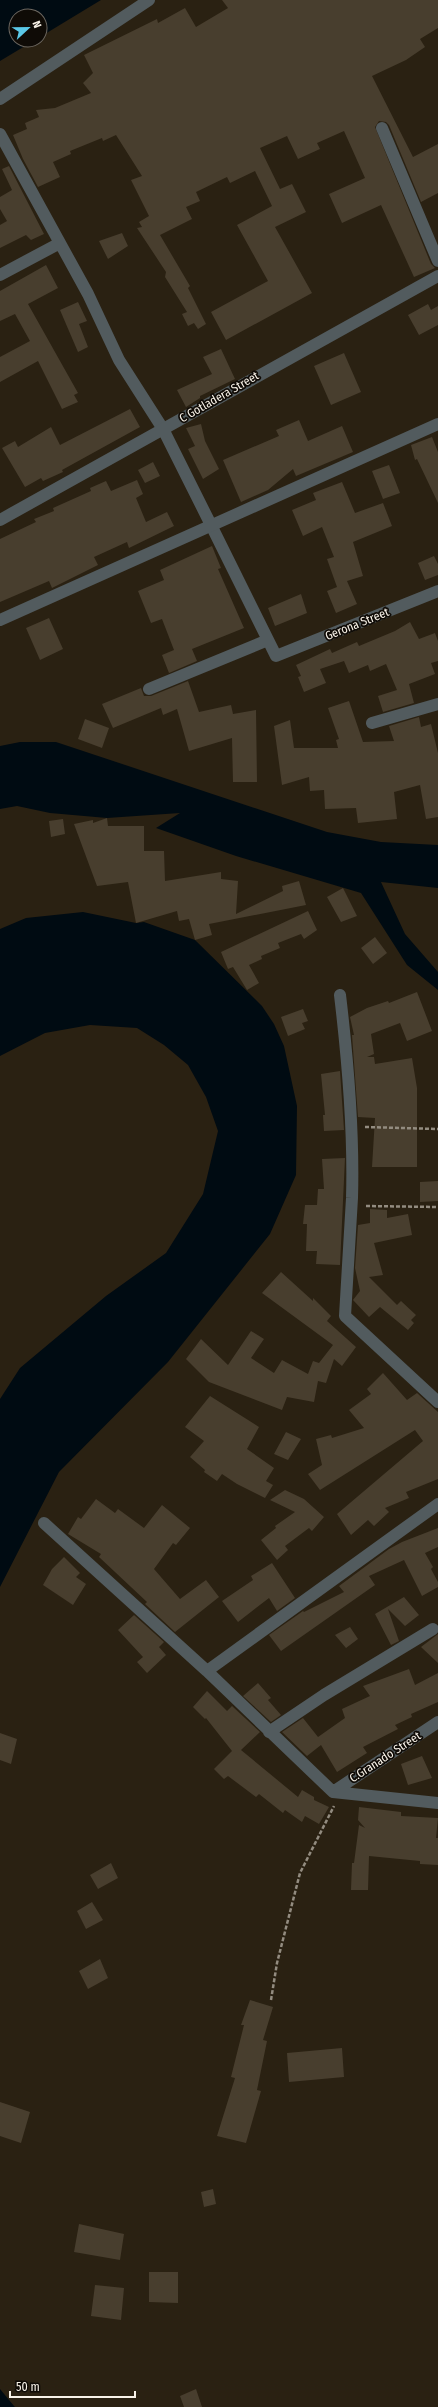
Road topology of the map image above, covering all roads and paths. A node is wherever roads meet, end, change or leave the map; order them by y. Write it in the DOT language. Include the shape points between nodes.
graph roads {
  1 [pos="149,0"];
  2 [pos="0,99"];
  3 [pos="382,128"];
  4 [pos="0,134"];
  5 [pos="60,243"];
  6 [pos="438,261"];
  7 [pos="0,275"];
  8 [pos="438,276"];
  9 [pos="438,424"];
  10 [pos="163,429"];
  11 [pos="0,520"];
  12 [pos="211,525"];
  13 [pos="438,591"];
  14 [pos="0,620"];
  15 [pos="268,640"];
  16 [pos="149,689"];
  17 [pos="438,704"];
  18 [pos="372,723"];
  19 [pos="340,996"];
  20 [pos="351,1126"];
  21 [pos="438,1129"];
  22 [pos="351,1206"];
  23 [pos="438,1207"];
  24 [pos="438,1402"];
  25 [pos="438,1504"];
  26 [pos="44,1523"];
  27 [pos="433,1629"];
  28 [pos="206,1671"];
  29 [pos="438,1722"];
  30 [pos="269,1732"];
  31 [pos="336,1792"];
  32 [pos="438,1803"];
  33 [pos="271,2000"];
  1 -- 2 [label="street"];
  3 -- 6 [label="street"];
  4 -- 5 [label="street"];
  5 -- 7 [label="street"];
  5 -- 10 [label="street" via="88,294 119,360"];
  8 -- 10 [label="street, C Gotladera Street"];
  9 -- 12 [label="street"];
  10 -- 11 [label="street, C Gotladera Street"];
  10 -- 12 [label="street"];
  12 -- 14 [label="street"];
  12 -- 15 [label="street"];
  13 -- 15 [label="street, Gerona Street" via="276,656"];
  15 -- 16 [label="street"];
  17 -- 18 [label="street"];
  19 -- 20 [label="street" via="347,1051"];
  20 -- 21 [label="path"];
  20 -- 22 [label="street"];
  22 -- 23 [label="path"];
  22 -- 24 [label="street" via="345,1316"];
  25 -- 28 [label="street"];
  26 -- 28 [label="street"];
  27 -- 30 [label="street" via="324,1695"];
  28 -- 30 [label="street"];
  29 -- 31 [label="street, C.Granado Street"];
  30 -- 31 [label="street"];
  31 -- 32 [label="street"];
  31 -- 33 [label="path" via="300,1873 277,1963"];
}
